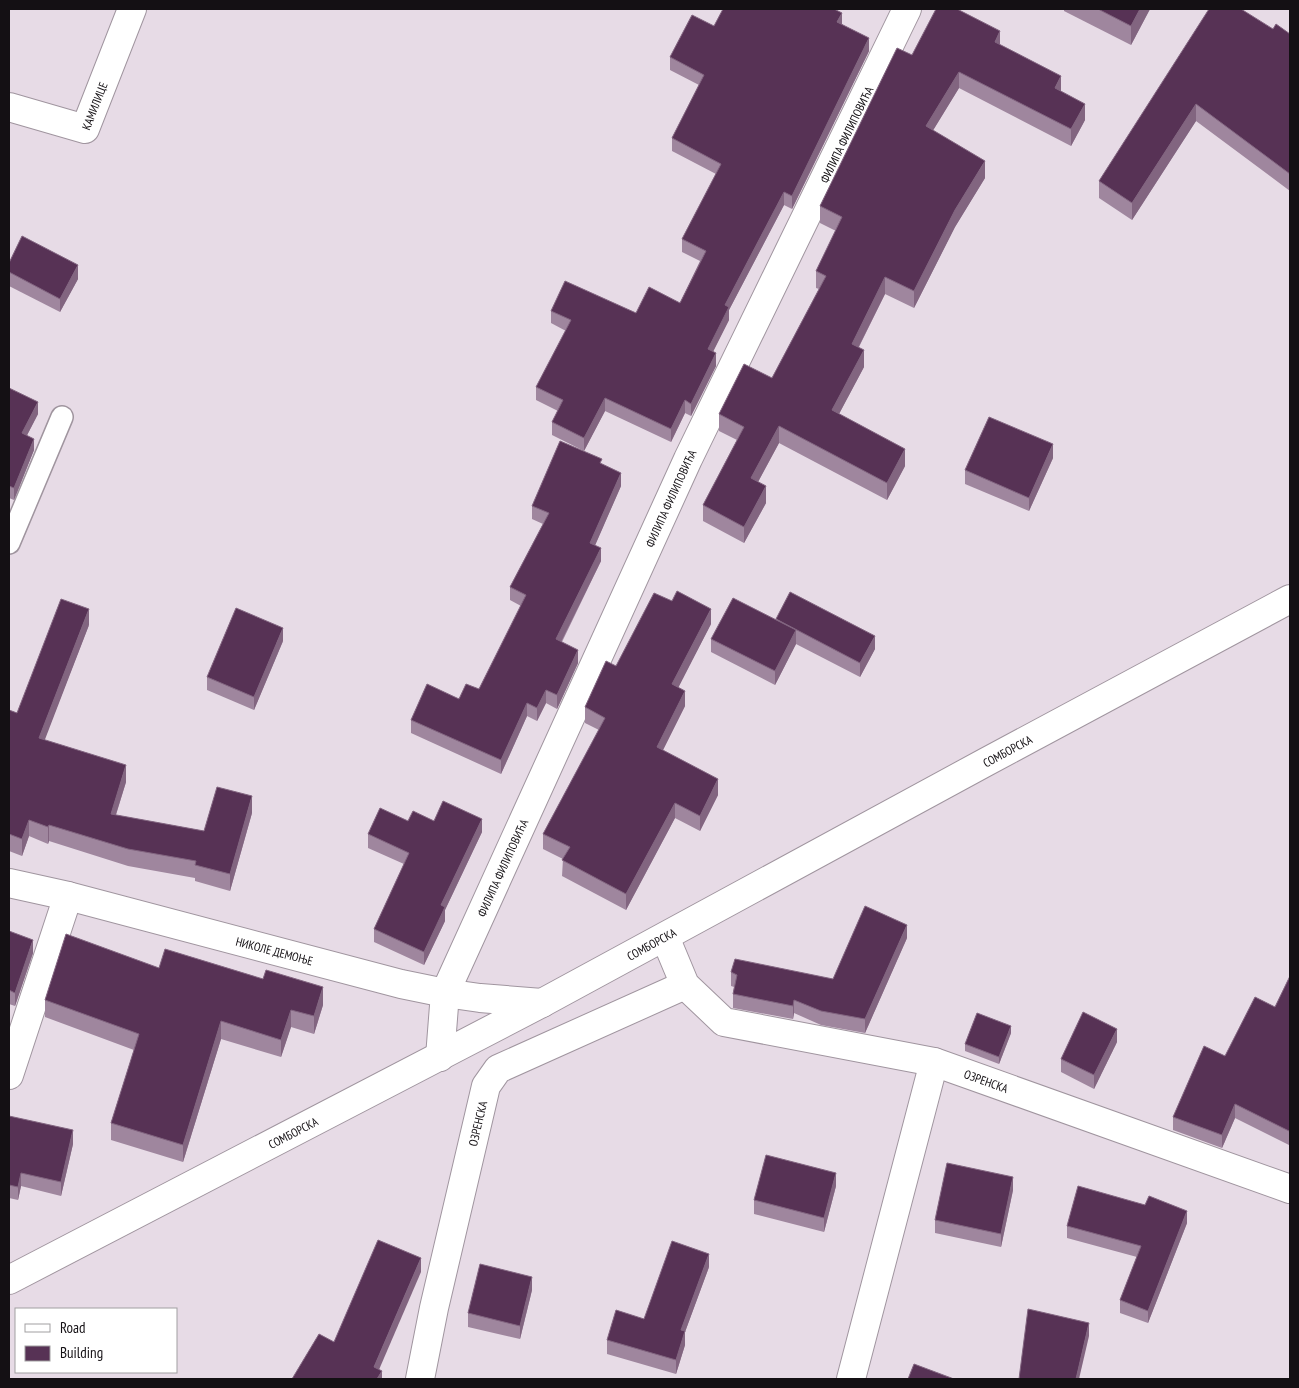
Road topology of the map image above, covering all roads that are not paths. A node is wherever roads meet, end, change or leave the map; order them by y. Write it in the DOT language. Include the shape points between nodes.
graph roads {
  1 [pos="132,9"];
  2 [pos="907,9"];
  3 [pos="9,107"];
  4 [pos="62,417"];
  5 [pos="9,543"];
  6 [pos="1290,599"];
  7 [pos="9,883"];
  8 [pos="68,896"];
  9 [pos="665,937"];
  10 [pos="685,985"];
  11 [pos="445,993"];
  12 [pos="542,1003"];
  13 [pos="440,1057"];
  14 [pos="934,1062"];
  15 [pos="9,1075"];
  16 [pos="1290,1190"];
  17 [pos="9,1280"];
  18 [pos="420,1379"];
  19 [pos="851,1379"];
  1 -- 3 [label="street, КАМИЛИЦЕ" via="85,129"];
  2 -- 11 [label="street, ФИЛИПА ФИЛИПОВИЋА" via="688,459"];
  4 -- 5 [label="lane"];
  6 -- 9 [label="street, СОМБОРСКА"];
  7 -- 8 [label="street, НИКОЛЕ ДЕМОЊЕ"];
  8 -- 11 [label="street, НИКОЛЕ ДЕМОЊЕ"];
  8 -- 15 [label="street"];
  9 -- 10 [label="street, ОЗРЕНСКА"];
  9 -- 12 [label="street, СОМБОРСКА"];
  10 -- 14 [label="street, ОЗРЕНСКА" via="724,1022"];
  10 -- 18 [label="street, ОЗРЕНСКА" via="498,1069 486,1086"];
  11 -- 12 [label="street, НИКОЛЕ ДЕМОЊЕ"];
  11 -- 13 [label="street"];
  12 -- 13 [label="street, СОМБОРСКА"];
  13 -- 17 [label="street, СОМБОРСКА"];
  14 -- 16 [label="street, ОЗРЕНСКА"];
  14 -- 19 [label="street"];
}
